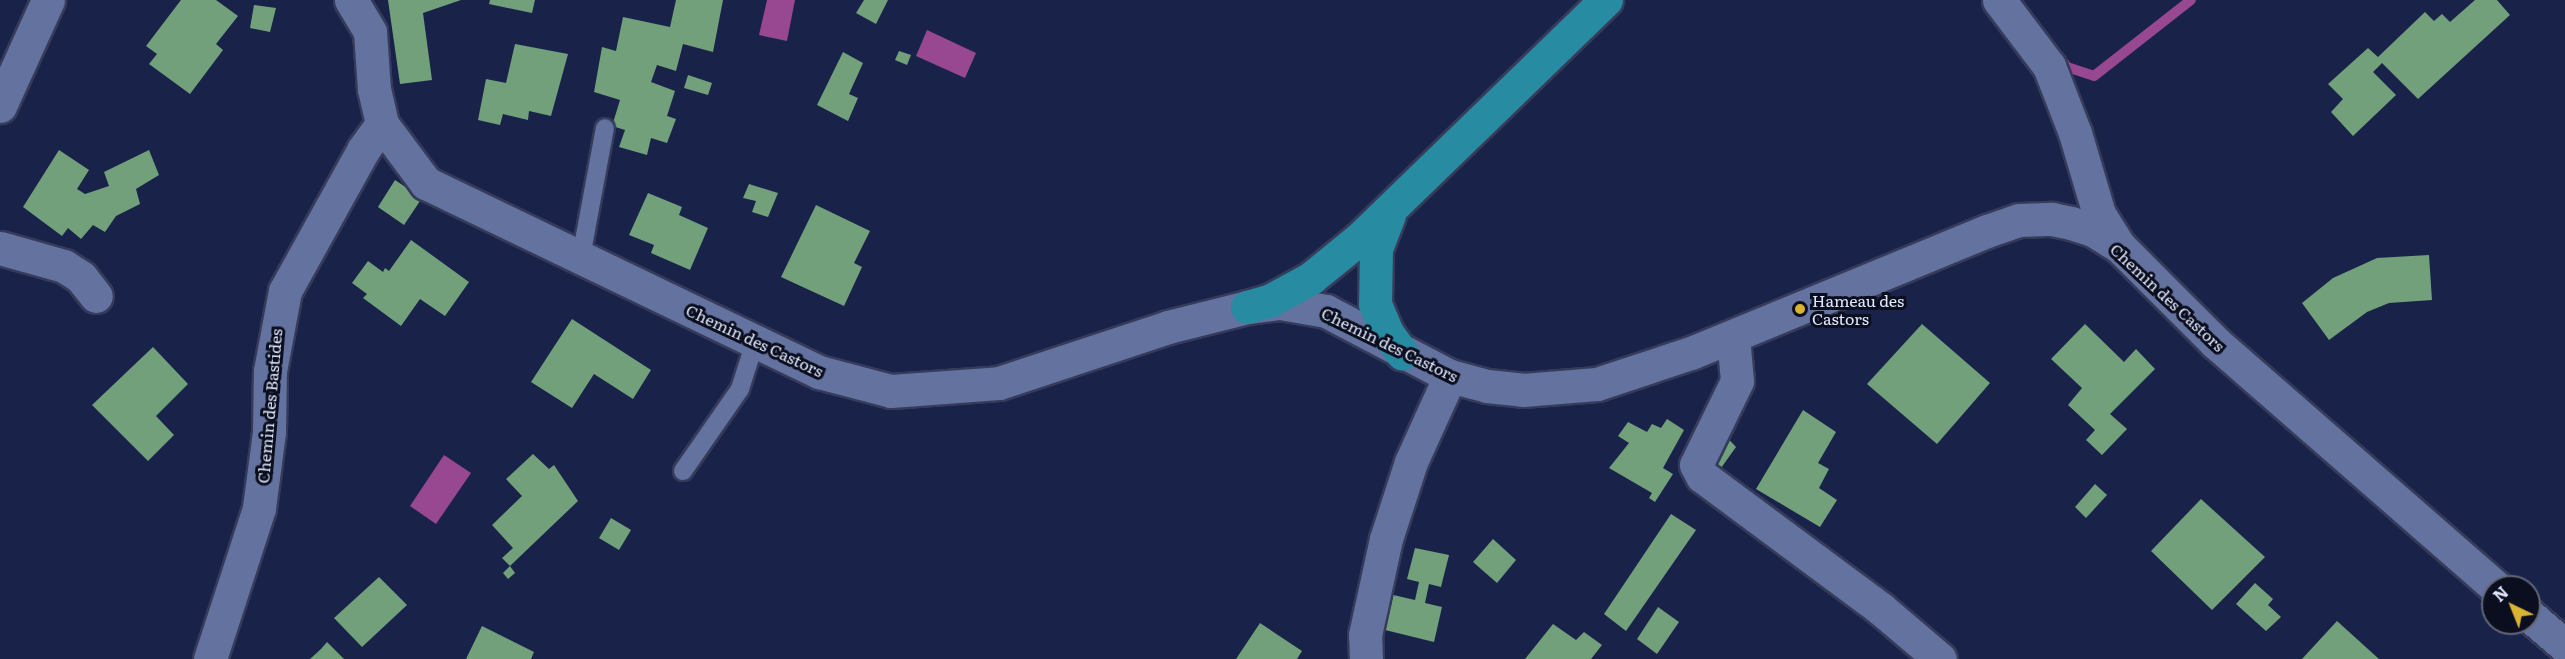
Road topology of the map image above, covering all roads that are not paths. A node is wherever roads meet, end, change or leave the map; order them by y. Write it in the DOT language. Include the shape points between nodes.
graph roads {
  1 [pos="48,0"];
  2 [pos="351,0"];
  3 [pos="1606,0"];
  4 [pos="1999,0"];
  5 [pos="0,106"];
  6 [pos="382,124"];
  7 [pos="605,128"];
  8 [pos="1393,208"];
  9 [pos="2120,247"];
  10 [pos="0,249"];
  11 [pos="581,257"];
  12 [pos="96,296"];
  13 [pos="1247,307"];
  14 [pos="1733,336"];
  15 [pos="755,342"];
  16 [pos="1402,352"];
  17 [pos="1450,376"];
  18 [pos="683,471"];
  19 [pos="2482,575"];
  20 [pos="2541,625"];
  21 [pos="2565,646"];
  22 [pos="210,659"];
  23 [pos="1366,659"];
  24 [pos="1940,659"];
  1 -- 5 [label="street"];
  2 -- 6 [label="street" via="370,32 374,89"];
  3 -- 8 [label="highway"];
  4 -- 9 [label="street" via="2049,66 2099,214"];
  6 -- 11 [label="street, Chemin des Castors" via="426,183"];
  6 -- 22 [label="street, Chemin des Bastides" via="363,150 285,291 271,360 269,432 259,508"];
  7 -- 11 [label="lane"];
  8 -- 13 [label="highway" via="1311,278 1271,300"];
  8 -- 16 [label="highway" via="1379,234 1374,286 1380,319"];
  9 -- 14 [label="street, Chemin des Castors" via="2093,230 2072,223 2019,220"];
  9 -- 19 [label="street, Chemin des Castors" via="2216,343"];
  10 -- 12 [label="street" via="64,266 81,277"];
  11 -- 15 [label="street, Chemin des Castors"];
  13 -- 15 [label="street, Chemin des Castors" via="1168,327 999,383 891,391 819,372"];
  13 -- 16 [label="street, Chemin des Castors" via="1280,303 1326,311"];
  14 -- 17 [label="street, Chemin des Castors" via="1598,384 1523,390"];
  14 -- 24 [label="street" via="1737,381 1696,465 1702,476 1881,609"];
  15 -- 18 [label="lane" via="740,389"];
  16 -- 17 [label="street, Chemin des Castors"];
  17 -- 23 [label="street" via="1411,462 1386,539 1365,636"];
  20 -- 21 [label="street"];
}
